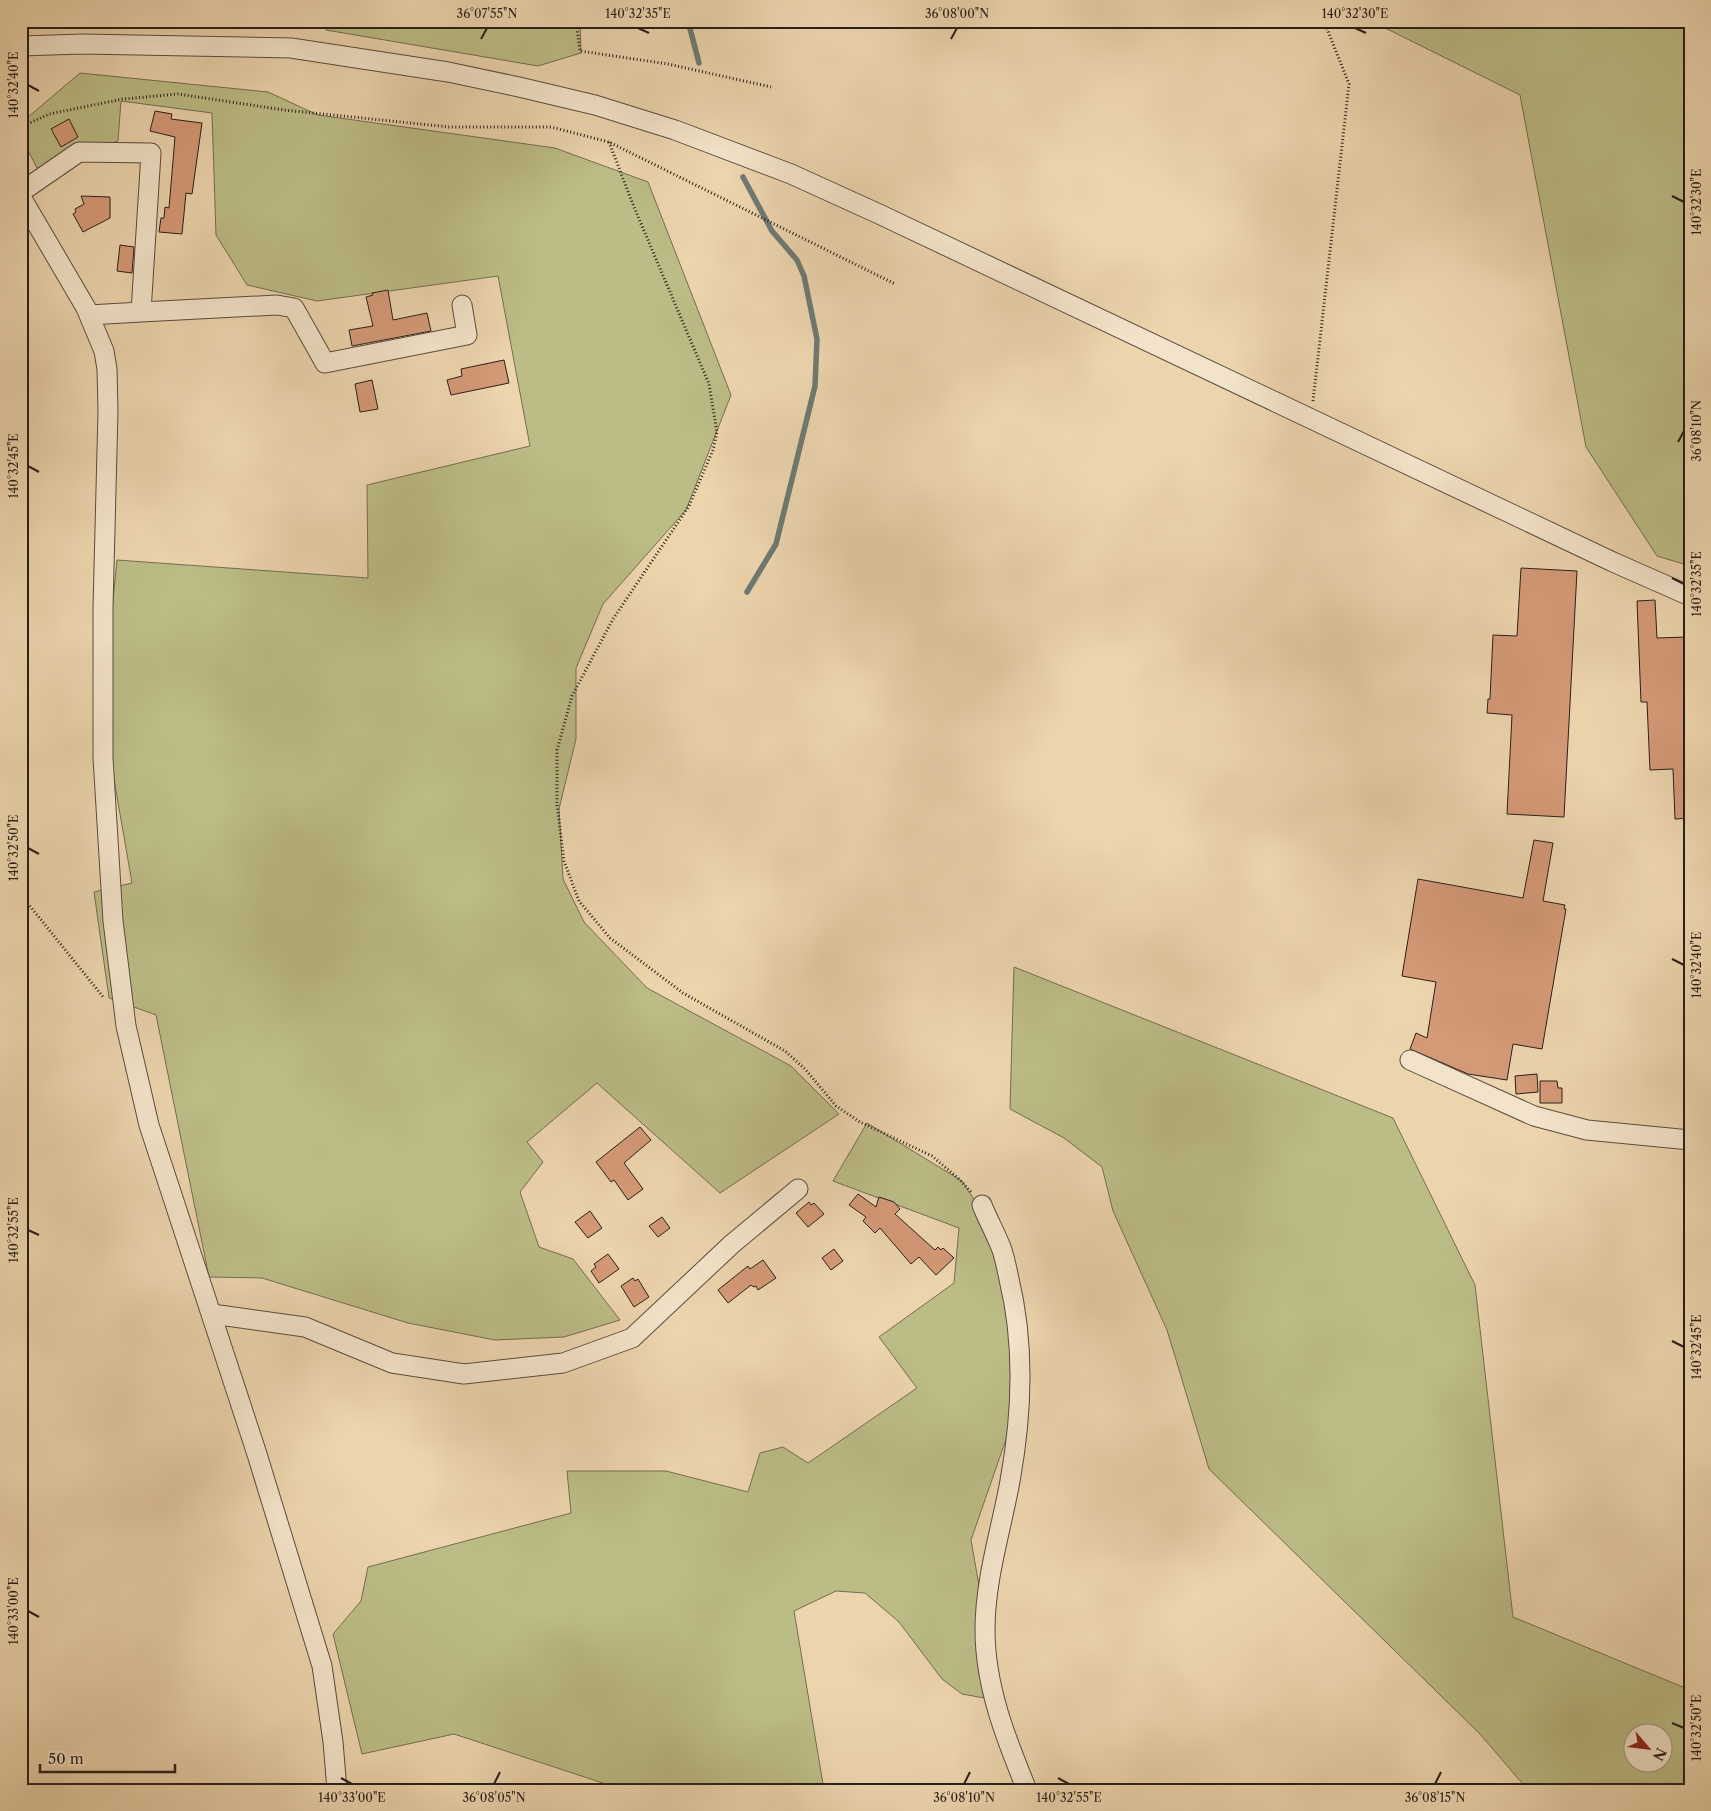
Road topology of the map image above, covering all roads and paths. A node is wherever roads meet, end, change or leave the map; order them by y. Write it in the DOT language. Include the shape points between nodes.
graph roads {
  1 [pos="576,21"];
  2 [pos="1324,21"];
  3 [pos="21,46"];
  4 [pos="771,87"];
  5 [pos="21,127"];
  6 [pos="609,142"];
  7 [pos="21,192"];
  8 [pos="21,197"];
  9 [pos="895,284"];
  10 [pos="462,305"];
  11 [pos="141,312"];
  12 [pos="89,315"];
  13 [pos="1311,419"];
  14 [pos="1690,596"];
  15 [pos="21,895"];
  16 [pos="108,1003"];
  17 [pos="1410,1060"];
  18 [pos="1690,1140"];
  19 [pos="798,1189"];
  20 [pos="982,1205"];
  21 [pos="212,1314"];
  22 [pos="337,1790"];
  23 [pos="1027,1790"];
  1 -- 4 [label="path" via="580,51 668,64"];
  2 -- 13 [label="path" via="1349,84"];
  3 -- 13 [label="street" via="291,48 448,72 595,105 675,130 791,174"];
  5 -- 6 [label="path" via="49,114 114,100 178,94 284,110 449,127 551,127"];
  6 -- 9 [label="path"];
  6 -- 20 [label="path" via="709,384 717,432 713,450 689,506 613,619 572,696 557,750 557,804 564,861 579,901 610,938 682,993 785,1050 836,1106 860,1122 932,1156"];
  7 -- 11 [label="street" via="79,152 152,153"];
  8 -- 12 [label="street"];
  10 -- 11 [label="street" via="467,335 325,363 294,308 277,305"];
  11 -- 12 [label="street"];
  12 -- 21 [label="street" via="104,351 107,369 103,758 113,920 126,1026 149,1125"];
  13 -- 14 [label="street"];
  15 -- 16 [label="path"];
  17 -- 18 [label="street" via="1534,1116 1586,1130"];
  19 -- 21 [label="street" via="732,1244 632,1338 563,1363 464,1374 392,1363 305,1328"];
  20 -- 23 [label="street" via="1002,1250 1013,1295 1020,1352 1019,1425 988,1586 985,1631 991,1687 1007,1742"];
  21 -- 22 [label="street" via="322,1666"];
}
